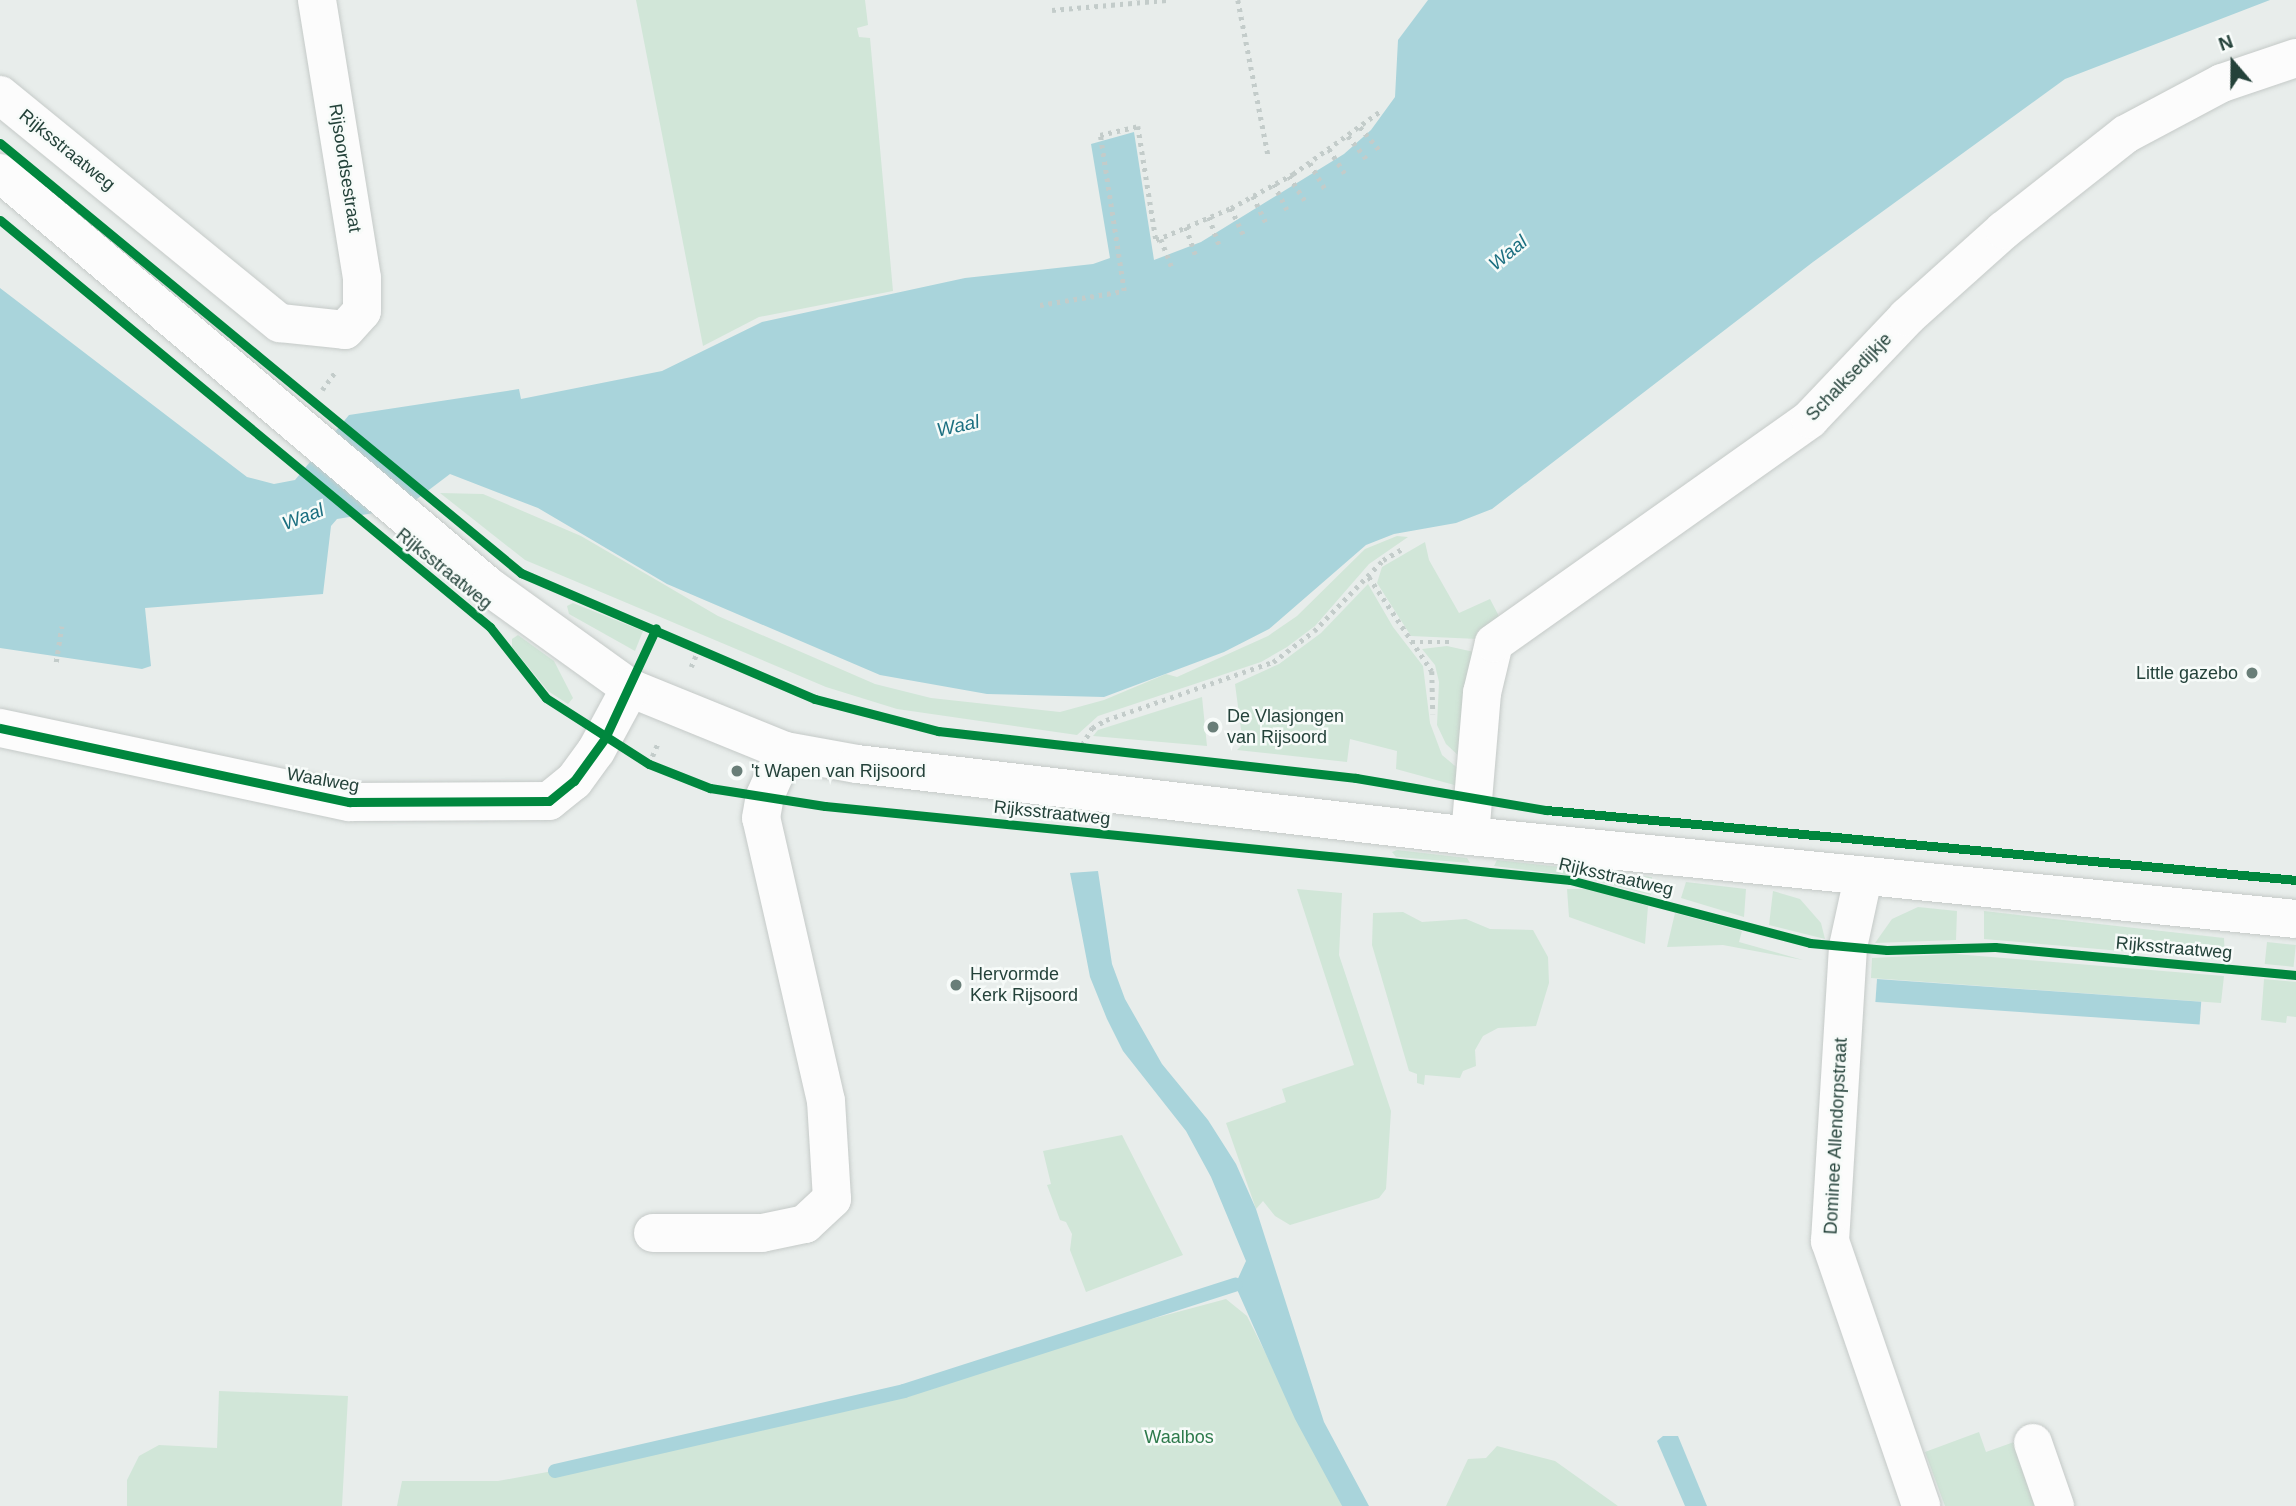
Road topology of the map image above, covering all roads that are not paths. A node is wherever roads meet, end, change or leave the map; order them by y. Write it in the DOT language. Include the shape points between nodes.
graph roads {
  1 [pos="317,0"];
  2 [pos="2296,58"];
  3 [pos="0,95"];
  4 [pos="0,173"];
  5 [pos="345,330"];
  6 [pos="630,688"];
  7 [pos="0,728"];
  8 [pos="785,751"];
  9 [pos="1470,836"];
  10 [pos="1863,878"];
  11 [pos="2296,919"];
  12 [pos="653,1233"];
  13 [pos="2033,1443"];
  14 [pos="1921,1506"];
  15 [pos="2055,1506"];
  1 -- 5 [label="street, Rijsoordsestraat" via="362,278 362,311"];
  2 -- 9 [label="street, Schalksedijkje" via="2222,83 2126,134 2004,230 1907,317 1810,419 1494,643 1482,693"];
  3 -- 5 [label="street, Rijksstraatweg" via="280,323"];
  4 -- 6 [label="street, Rijksstraatweg" via="400,516"];
  6 -- 7 [label="street, Waalweg" via="605,738 574,781 549,801 384,805 295,792"];
  6 -- 8 [label="street, Rijksstraatweg"];
  8 -- 9 [label="street, Rijksstraatweg" via="824,760"];
  8 -- 12 [label="street" via="765,796 761,818 826,1101 832,1199 805,1224 762,1233"];
  9 -- 10 [label="street, Rijksstraatweg"];
  10 -- 11 [label="street, Rijksstraatweg"];
  10 -- 14 [label="street, Dominee Allendorpstraat" via="1848,947 1830,1241"];
  13 -- 15 [label="street"];
}
